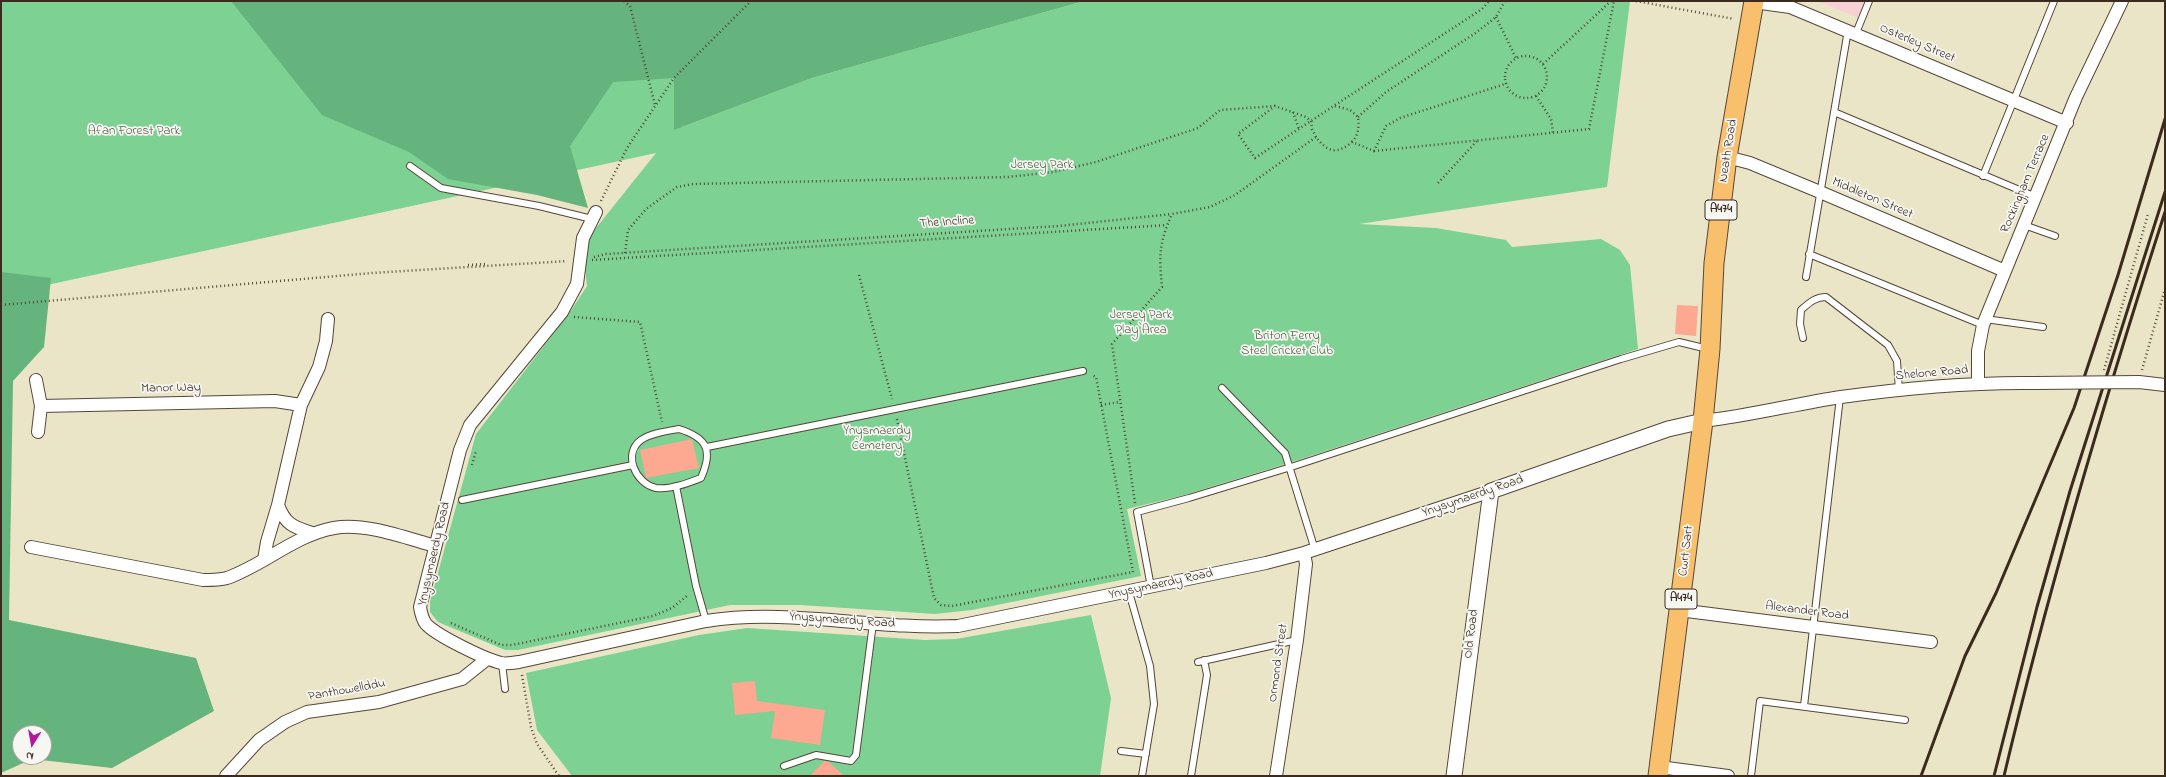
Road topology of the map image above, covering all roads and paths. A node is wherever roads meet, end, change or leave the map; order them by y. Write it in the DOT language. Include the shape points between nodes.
graph roads {
  1 [pos="624,1"];
  2 [pos="751,1"];
  3 [pos="1489,1"];
  4 [pos="1505,1"];
  5 [pos="1611,1"];
  6 [pos="1614,1"];
  7 [pos="1636,1"];
  8 [pos="1869,1"];
  9 [pos="2054,1"];
  10 [pos="2122,1"];
  11 [pos="1754,2"];
  12 [pos="1496,18"];
  13 [pos="1750,22"];
  14 [pos="1852,32"];
  15 [pos="1516,58"];
  16 [pos="1543,64"];
  17 [pos="1505,84"];
  18 [pos="1536,96"];
  19 [pos="2013,101"];
  20 [pos="656,106"];
  21 [pos="1275,106"];
  22 [pos="1334,106"];
  23 [pos="1292,111"];
  24 [pos="1834,112"];
  25 [pos="1358,117"];
  26 [pos="1311,121"];
  27 [pos="2067,123"];
  28 [pos="1299,129"];
  29 [pos="1553,133"];
  30 [pos="1316,137"];
  31 [pos="1478,141"];
  32 [pos="1352,142"];
  33 [pos="1374,152"];
  34 [pos="1727,157"];
  35 [pos="410,166"];
  36 [pos="1983,176"];
  37 [pos="1438,183"];
  38 [pos="1820,192"];
  39 [pos="2036,198"];
  40 [pos="1172,214"];
  41 [pos="2148,214"];
  42 [pos="594,216"];
  43 [pos="2024,225"];
  44 [pos="2056,236"];
  45 [pos="625,253"];
  46 [pos="1809,254"];
  47 [pos="580,260"];
  48 [pos="468,265"];
  49 [pos="2005,270"];
  50 [pos="859,275"];
  51 [pos="1806,277"];
  52 [pos="2165,290"];
  53 [pos="572,317"];
  54 [pos="328,319"];
  55 [pos="1984,322"];
  56 [pos="2043,327"];
  57 [pos="1803,338"];
  58 [pos="1710,349"];
  59 [pos="1083,371"];
  60 [pos="36,380"];
  61 [pos="2101,382"];
  62 [pos="2139,382"];
  63 [pos="1978,384"];
  64 [pos="2165,385"];
  65 [pos="1222,388"];
  66 [pos="1899,391"];
  67 [pos="1840,397"];
  68 [pos="1120,402"];
  69 [pos="301,405"];
  70 [pos="1101,405"];
  71 [pos="41,406"];
  72 [pos="895,409"];
  73 [pos="1703,421"];
  74 [pos="38,432"];
  75 [pos="665,432"];
  76 [pos="478,444"];
  77 [pos="707,447"];
  78 [pos="633,465"];
  79 [pos="1291,467"];
  80 [pos="470,472"];
  81 [pos="676,486"];
  82 [pos="1491,492"];
  83 [pos="462,500"];
  84 [pos="278,505"];
  85 [pos="1137,512"];
  86 [pos="312,533"];
  87 [pos="435,546"];
  88 [pos="32,547"];
  89 [pos="1309,551"];
  90 [pos="264,560"];
  91 [pos="696,586"];
  92 [pos="1151,587"];
  93 [pos="1129,592"];
  94 [pos="1680,610"];
  95 [pos="706,621"];
  96 [pos="448,622"];
  97 [pos="873,623"];
  98 [pos="1814,627"];
  99 [pos="1297,640"];
  100 [pos="1931,642"];
  101 [pos="487,659"];
  102 [pos="519,662"];
  103 [pos="502,663"];
  104 [pos="505,689"];
  105 [pos="1804,706"];
  106 [pos="1905,720"];
  107 [pos="1121,751"];
  108 [pos="1146,754"];
  109 [pos="784,766"];
  110 [pos="1658,771"];
  111 [pos="226,776"];
  112 [pos="559,776"];
  113 [pos="1142,776"];
  114 [pos="1191,776"];
  115 [pos="1276,776"];
  116 [pos="1454,776"];
  117 [pos="1728,776"];
  118 [pos="1751,776"];
  1 -- 20 [label="path" via="630,6"];
  2 -- 20 [label="path" via="674,78"];
  3 -- 22 [label="path" via="1482,9"];
  4 -- 12 [label="path"];
  5 -- 16 [label="path"];
  6 -- 29 [label="path" via="1589,129"];
  7 -- 13 [label="path"];
  8 -- 14 [label="lane"];
  9 -- 19 [label="lane"];
  10 -- 27 [label="street, Rockingham Terrace" via="2076,97"];
  11 -- 13 [label="main road, Neath Road / A474"];
  11 -- 14 [label="street, Osterley Street" via="1790,7"];
  12 -- 15 [label="path"];
  12 -- 25 [label="path" via="1386,92"];
  13 -- 34 [label="main road, Neath Road / A474"];
  14 -- 19 [label="street, Osterley Street"];
  14 -- 24 [label="lane"];
  15 -- 16 [label="path" via="1532,56"];
  15 -- 17 [label="path" via="1505,70"];
  16 -- 18 [label="path" via="1546,70 1546,85"];
  17 -- 18 [label="path" via="1521,98"];
  17 -- 33 [label="path" via="1400,118 1386,126"];
  18 -- 29 [label="path" via="1551,119"];
  19 -- 27 [label="street, Osterley Street"];
  19 -- 36 [label="lane"];
  20 -- 42 [label="path" via="627,148"];
  21 -- 23 [label="path"];
  21 -- 28 [label="path" via="1238,134 1255,158"];
  21 -- 45 [label="path" via="1220,110 1198,128 1096,162 1053,172 1008,177 693,184 677,187 646,209 628,230"];
  22 -- 25 [label="path" via="1350,110"];
  22 -- 26 [label="path"];
  23 -- 26 [label="path"];
  23 -- 28 [label="path"];
  24 -- 36 [label="lane"];
  24 -- 38 [label="lane"];
  25 -- 32 [label="path" via="1359,129"];
  26 -- 28 [label="path"];
  26 -- 30 [label="path"];
  27 -- 39 [label="street, Rockingham Terrace"];
  29 -- 31 [label="path"];
  30 -- 32 [label="path" via="1323,146 1332,150 1343,150"];
  30 -- 40 [label="path, The Incline" via="1235,195 1210,207"];
  31 -- 33 [label="path"];
  31 -- 37 [label="path"];
  32 -- 33 [label="path"];
  34 -- 38 [label="street, Middleton Street" via="1750,163"];
  34 -- 58 [label="main road, Neath Road / A474" via="1714,264"];
  35 -- 42 [label="lane" via="441,188"];
  36 -- 39 [label="lane"];
  38 -- 46 [label="lane"];
  38 -- 49 [label="street, Middleton Street"];
  39 -- 43 [label="street, Rockingham Terrace"];
  40 -- 45 [label="path, The Incline" via="1059,226"];
  40 -- 68 [label="path" via="1163,234 1160,249 1162,287 1112,344"];
  41 -- 61 [label="path"];
  42 -- 47 [label="street, Ynysymaerdy Road" via="583,238"];
  43 -- 44 [label="lane"];
  43 -- 49 [label="street, Rockingham Terrace"];
  45 -- 47 [label="path, The Incline"];
  46 -- 51 [label="lane"];
  46 -- 55 [label="lane"];
  47 -- 48 [label="path, The Incline"];
  47 -- 87 [label="street, Ynysymaerdy Road" via="577,284 562,312 470,425 460,450"];
  49 -- 55 [label="street, Rockingham Terrace"];
  50 -- 72 [label="path"];
  52 -- 62 [label="path"];
  53 -- 75 [label="path" via="640,322"];
  54 -- 69 [label="street" via="326,341 319,368"];
  55 -- 56 [label="lane"];
  55 -- 63 [label="street, Rockingham Terrace" via="1978,351"];
  57 -- 66 [label="lane" via="1801,310 1812,301 1826,297 1888,345 1897,361"];
  58 -- 73 [label="main road, Neath Road / A474"];
  58 -- 79 [label="lane" via="1679,342"];
  59 -- 70 [label="path" via="1096,377"];
  59 -- 72 [label="lane"];
  60 -- 71 [label="street"];
  61 -- 62 [label="street, Shelone Road, bridge"];
  61 -- 63 [label="street, Shelone Road, bridge"];
  62 -- 64 [label="street, Shelone Road, bridge"];
  63 -- 66 [label="street, Shelone Road"];
  65 -- 79 [label="lane, Ormond Street" via="1285,453"];
  66 -- 67 [label="street, Shelone Road"];
  67 -- 73 [label="street, Shelone Road" via="1734,418"];
  67 -- 98 [label="lane"];
  68 -- 70 [label="path"];
  68 -- 85 [label="path"];
  69 -- 71 [label="street, Manor Way" via="275,402"];
  69 -- 84 [label="street"];
  70 -- 72 [label="path" via="1133,572 952,606 941,605 934,598"];
  71 -- 74 [label="street"];
  72 -- 77 [label="lane"];
  73 -- 82 [label="street, Ynysymaerdy Road" via="1668,429"];
  73 -- 94 [label="main road, Cwrt Sart / A474"];
  75 -- 77 [label="lane" via="679,429 694,434"];
  75 -- 78 [label="lane" via="643,439 637,444 632,459"];
  76 -- 80 [label="path"];
  77 -- 81 [label="lane" via="708,462 701,478"];
  78 -- 81 [label="lane" via="634,472 642,482 656,488"];
  78 -- 83 [label="lane"];
  79 -- 85 [label="lane"];
  79 -- 89 [label="lane, Ormond Street"];
  81 -- 91 [label="lane"];
  82 -- 89 [label="street, Ynysymaerdy Road"];
  82 -- 116 [label="street, Old Road"];
  84 -- 86 [label="street" via="283,518 296,528"];
  84 -- 90 [label="street"];
  85 -- 92 [label="lane"];
  86 -- 87 [label="street" via="336,527 361,528"];
  86 -- 90 [label="street"];
  87 -- 101 [label="street, Ynysymaerdy Road" via="420,607 422,617 427,625 444,636"];
  88 -- 90 [label="street" via="203,580 226,578"];
  89 -- 92 [label="street, Ynysymaerdy Road" via="1266,563"];
  89 -- 99 [label="street, Ormond Street"];
  91 -- 95 [label="lane"];
  91 -- 96 [label="path" via="686,598 672,608 653,616 512,645 501,645"];
  92 -- 93 [label="street, Ynysymaerdy Road"];
  93 -- 97 [label="street, Ynysymaerdy Road" via="958,626 928,628"];
  93 -- 108 [label="lane" via="1150,666 1154,704"];
  94 -- 98 [label="street, Alexander Road"];
  94 -- 110 [label="main road, Cwrt Sart / A474"];
  95 -- 97 [label="street, Ynysymaerdy Road" via="736,617 790,616"];
  95 -- 102 [label="street, Ynysymaerdy Road"];
  97 -- 109 [label="lane" via="856,755 851,761 816,755"];
  98 -- 100 [label="street, Alexander Road"];
  98 -- 105 [label="lane"];
  99 -- 114 [label="lane" via="1201,661 1207,675"];
  99 -- 115 [label="street, Ormond Street"];
  101 -- 103 [label="street, Ynysymaerdy Road"];
  101 -- 111 [label="street, Panthowellddu" via="462,679 379,702 307,712 285,722 259,740"];
  102 -- 103 [label="street, Ynysymaerdy Road"];
  102 -- 112 [label="path" via="531,727 537,744"];
  103 -- 104 [label="lane"];
  105 -- 106 [label="lane"];
  105 -- 118 [label="lane" via="1760,701"];
  107 -- 108 [label="lane"];
  108 -- 113 [label="lane"];
  110 -- 117 [label="street"];
}
